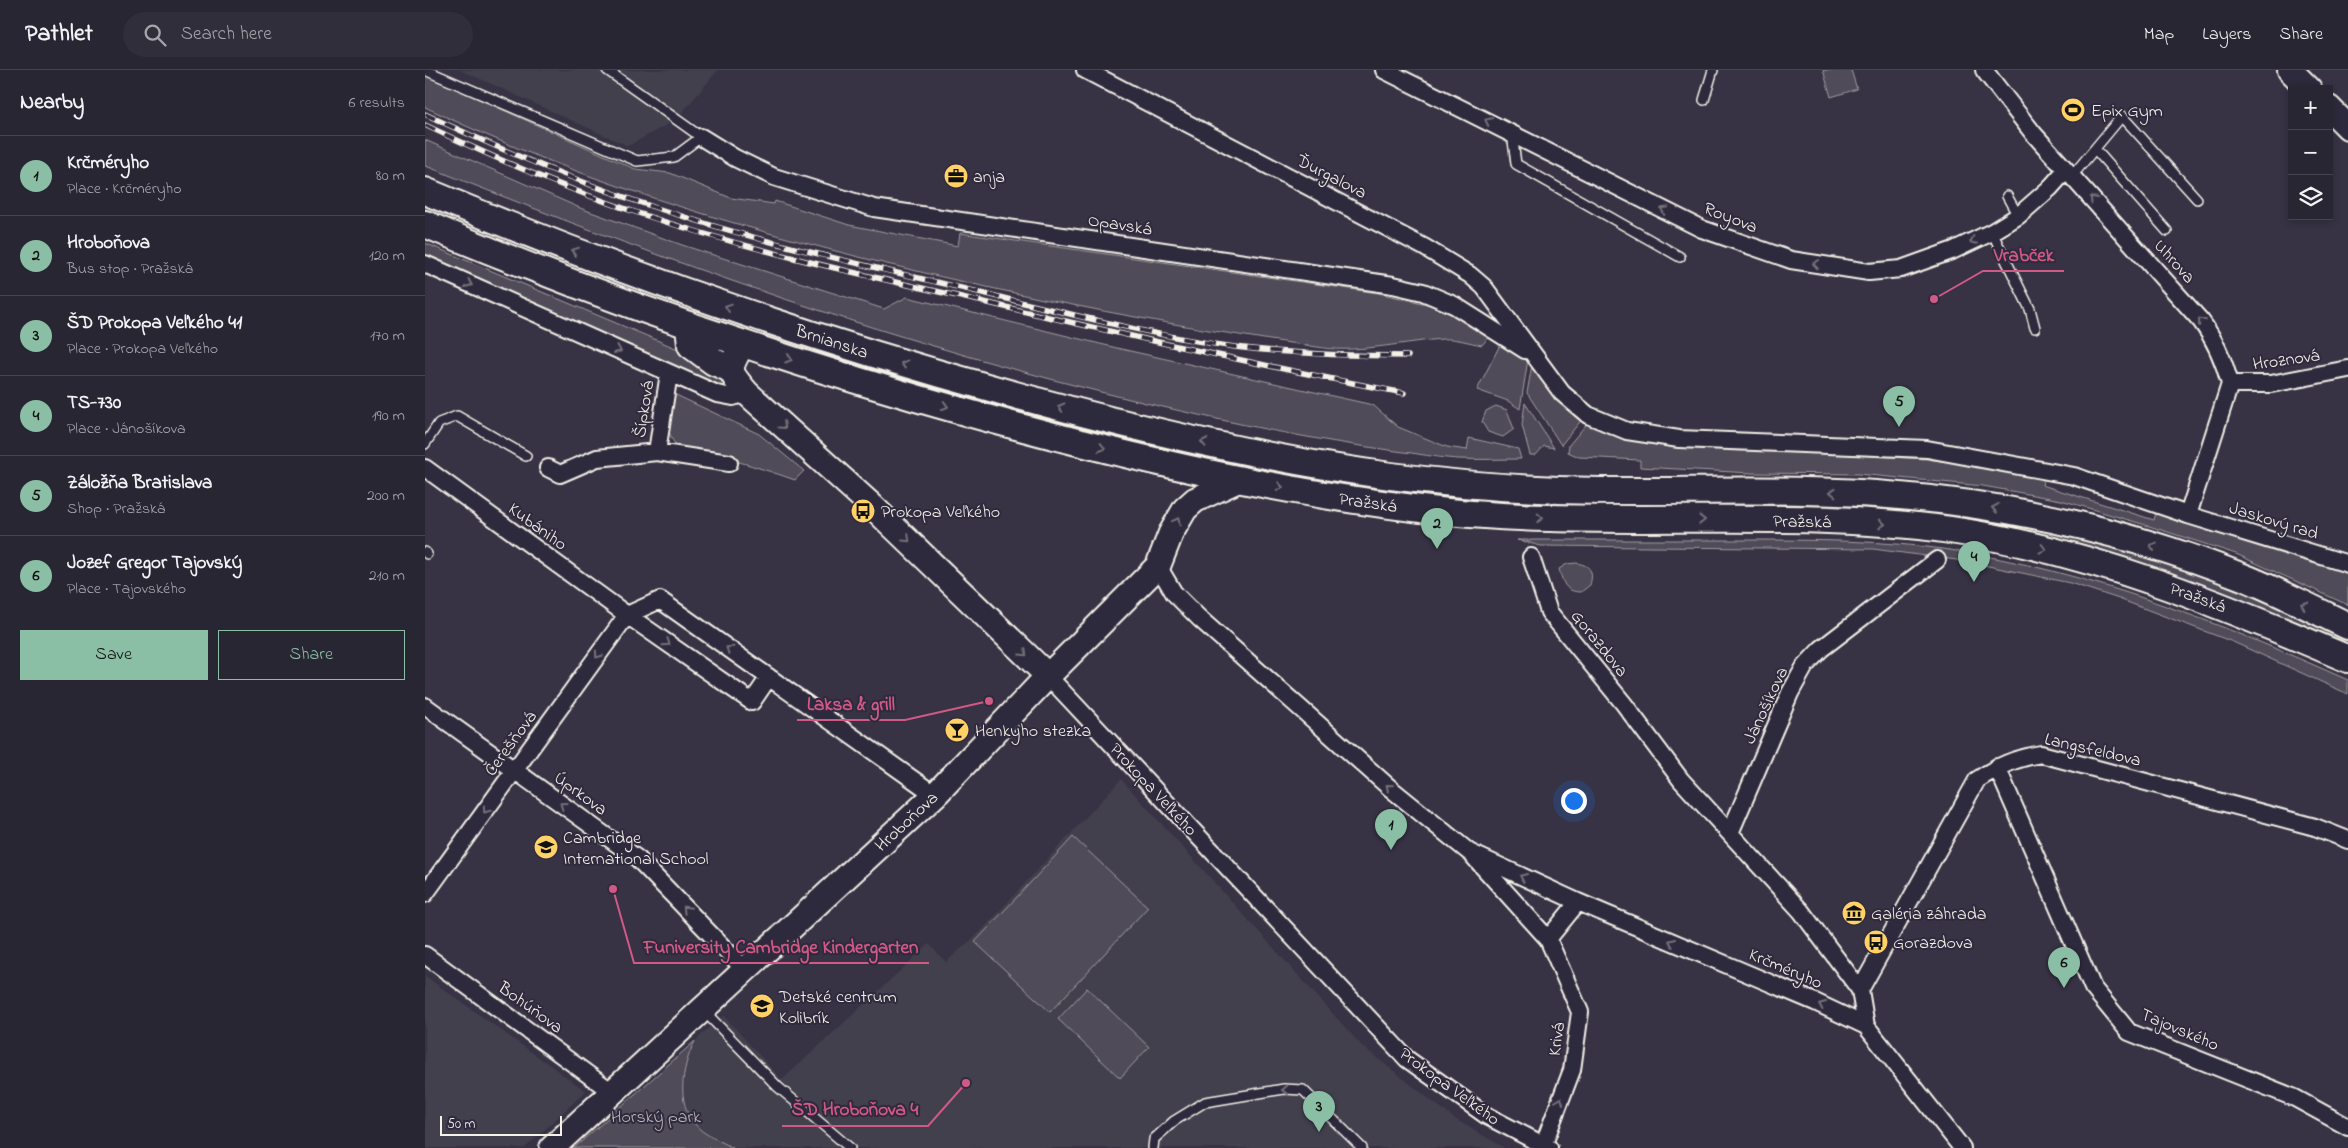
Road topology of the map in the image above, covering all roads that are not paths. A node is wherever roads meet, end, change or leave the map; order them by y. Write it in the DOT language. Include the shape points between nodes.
graph roads {
  1 [pos="425,70"];
  2 [pos="607,70"];
  3 [pos="1085,70"];
  4 [pos="1384,70"];
  5 [pos="1713,70"];
  6 [pos="1985,70"];
  7 [pos="2290,70"];
  8 [pos="2305,85"];
  9 [pos="1704,100"];
  10 [pos="2333,112"];
  11 [pos="2348,127"];
  12 [pos="1512,133"];
  13 [pos="701,137"];
  14 [pos="2095,149"];
  15 [pos="2069,173"];
  16 [pos="425,191"];
  17 [pos="2007,196"];
  18 [pos="2197,199"];
  19 [pos="2018,216"];
  20 [pos="425,224"];
  21 [pos="2167,231"];
  22 [pos="1992,232"];
  23 [pos="1680,257"];
  24 [pos="425,264"];
  25 [pos="774,323"];
  26 [pos="689,325"];
  27 [pos="2035,328"];
  28 [pos="743,343"];
  29 [pos="1531,354"];
  30 [pos="731,369"];
  31 [pos="2348,369"];
  32 [pos="669,373"];
  33 [pos="2230,384"];
  34 [pos="747,394"];
  35 [pos="425,444"];
  36 [pos="657,452"];
  37 [pos="1251,452"];
  38 [pos="526,456"];
  39 [pos="729,463"];
  40 [pos="547,468"];
  41 [pos="427,474"];
  42 [pos="1237,480"];
  43 [pos="2188,515"];
  44 [pos="1531,557"];
  45 [pos="1937,560"];
  46 [pos="2348,564"];
  47 [pos="1158,566"];
  48 [pos="627,616"];
  49 [pos="2348,626"];
  50 [pos="2348,659"];
  51 [pos="1048,676"];
  52 [pos="769,677"];
  53 [pos="425,706"];
  54 [pos="1997,766"];
  55 [pos="515,770"];
  56 [pos="935,795"];
  57 [pos="1730,833"];
  58 [pos="2348,840"];
  59 [pos="1469,852"];
  60 [pos="425,894"];
  61 [pos="1579,902"];
  62 [pos="1548,939"];
  63 [pos="425,955"];
  64 [pos="744,969"];
  65 [pos="1860,990"];
  66 [pos="702,1009"];
  67 [pos="1866,1026"];
  68 [pos="612,1092"];
  69 [pos="2348,1127"];
  70 [pos="1545,1147"];
  71 [pos="552,1148"];
  72 [pos="850,1148"];
  73 [pos="1153,1148"];
  74 [pos="1362,1148"];
  75 [pos="1962,1148"];
  1 -- 13 [label="lane" via="637,161 674,157"];
  2 -- 13 [label="lane"];
  3 -- 29 [label="street, Ďurgalova" via="1457,266 1484,287"];
  12 -- 4 [label="street, Royova, one-way"];
  5 -- 9 [label="lane"];
  6 -- 15 [label="street, Uhrova" via="2033,133"];
  7 -- 8 [label="street"];
  10 -- 11 [label="street"];
  22 -- 12 [label="street, Royova, one-way" via="1901,269 1869,272 1791,260 1702,229"];
  12 -- 23 [label="lane" via="1516,164"];
  13 -- 29 [label="street, Opavská" via="774,177 874,208 1423,292 1454,305"];
  14 -- 15 [label="lane"];
  14 -- 18 [label="lane" via="2123,116"];
  14 -- 21 [label="lane"];
  15 -- 19 [label="street, Royova"];
  33 -- 15 [label="street, Uhrova, one-way" via="2217,345 2201,321"];
  25 -- 16 [label="main road, Brnianska, one-way" via="616,267"];
  17 -- 19 [label="lane"];
  19 -- 22 [label="street, Royova"];
  20 -- 26 [label="main road, Brnianska"];
  22 -- 27 [label="lane" via="2030,309"];
  24 -- 32 [label="street, one-way"];
  25 -- 28 [label="main road"];
  37 -- 25 [label="main road, Brnianska, one-way" via="1039,402 889,360"];
  26 -- 28 [label="main road, Brnianska"];
  26 -- 30 [label="main road" via="691,345 714,362"];
  28 -- 30 [label="street"];
  28 -- 42 [label="main road, Brnianska, one-way" via="884,389 1041,433"];
  29 -- 43 [label="street" via="1562,393 1588,415 1641,434 1679,439 1927,449 2074,476"];
  30 -- 34 [label="street, Prokopa Veľkého"];
  31 -- 33 [label="street, Hroznová" via="2271,384"];
  32 -- 34 [label="street" via="717,394 733,397"];
  32 -- 36 [label="street, Šípková"];
  33 -- 43 [label="street"];
  34 -- 51 [label="street, Prokopa Veľkého, one-way" via="872,506"];
  35 -- 38 [label="lane" via="439,423 457,416"];
  36 -- 39 [label="street, Šípková"];
  36 -- 40 [label="street, Šípková" via="597,458 560,474"];
  49 -- 37 [label="main road, Pražská, one-way" via="2250,580 2191,558 2113,534 2007,510 1843,492 1594,491 1497,487 1342,469"];
  41 -- 48 [label="street, Kubániho"];
  47 -- 42 [label="street, Hroboňova, one-way" via="1171,532 1185,508"];
  42 -- 50 [label="main road, Pražská, one-way" via="1423,510 1491,516 1849,522 1949,530 2010,541 2141,577 2260,621"];
  43 -- 46 [label="street, Jaskový rad"];
  44 -- 57 [label="street, Gorazdova" via="1549,612 1681,780"];
  45 -- 57 [label="street, Jánošíkova" via="1821,649 1805,666"];
  47 -- 51 [label="street, Hroboňova"];
  59 -- 47 [label="street, Krčméryho, one-way" via="1390,788 1200,619 1174,593"];
  52 -- 48 [label="street, one-way" via="660,600"];
  48 -- 52 [label="street, Kubániho, one-way" via="752,702"];
  48 -- 55 [label="street, Čerešňová, one-way"];
  51 -- 56 [label="street, Hroboňova"];
  51 -- 70 [label="street, Prokopa Veľkého" via="1407,1059 1487,1116"];
  52 -- 56 [label="street"];
  53 -- 55 [label="street, Úprkova"];
  54 -- 58 [label="street, Langsfeldova" via="2041,754 2315,827"];
  54 -- 65 [label="street, Langsfeldova" via="1977,780"];
  54 -- 69 [label="street, Tajovského" via="2093,988 2129,1032 2295,1098"];
  55 -- 60 [label="street, Čerešňová, one-way"];
  64 -- 55 [label="street, Úprkova, one-way" via="638,859"];
  56 -- 64 [label="street, Hroboňova"];
  57 -- 65 [label="street, Gorazdova" via="1801,911"];
  61 -- 59 [label="street, Krčméryho, one-way"];
  59 -- 62 [label="street, Krčméryho"];
  61 -- 62 [label="street"];
  67 -- 61 [label="street, Krčméryho, one-way"];
  70 -- 62 [label="street, Krivá, one-way" via="1572,1070 1580,1012"];
  63 -- 68 [label="street, Bohúňova"];
  64 -- 66 [label="street, Hroboňova"];
  65 -- 67 [label="street, Gorazdova"];
  66 -- 68 [label="street, Hroboňova"];
  66 -- 72 [label="lane" via="778,1087"];
  67 -- 75 [label="street, Gorazdova"];
  68 -- 71 [label="street, Hroboňova"];
  74 -- 73 [label="lane, one-way" via="1303,1090 1284,1089 1205,1102 1174,1121 1154,1139"];
}
